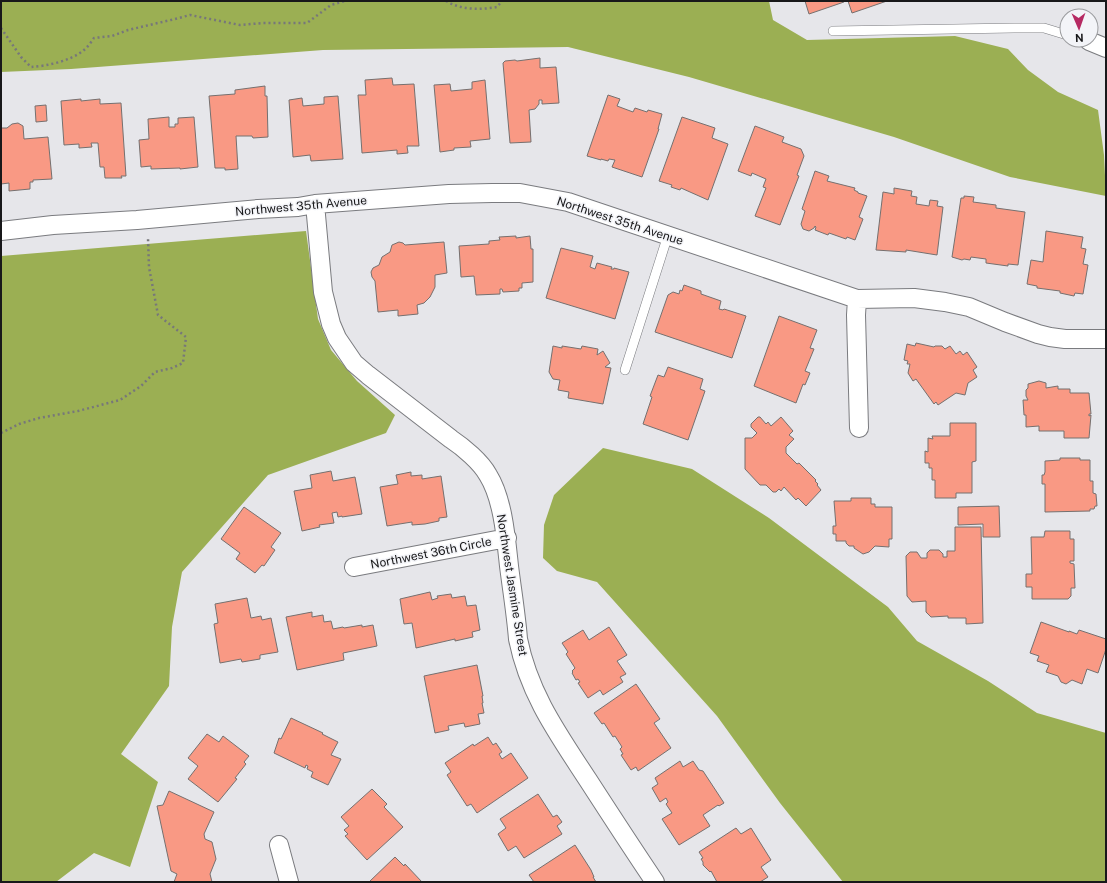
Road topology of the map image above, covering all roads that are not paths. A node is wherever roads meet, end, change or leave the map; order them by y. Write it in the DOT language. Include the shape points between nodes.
graph roads {
  1 [pos="833,31"];
  2 [pos="1059,33"];
  3 [pos="315,204"];
  4 [pos="1,230"];
  5 [pos="668,235"];
  6 [pos="857,299"];
  7 [pos="1106,339"];
  8 [pos="625,370"];
  9 [pos="859,428"];
  10 [pos="507,538"];
  11 [pos="354,567"];
  12 [pos="279,845"];
  13 [pos="289,882"];
  14 [pos="655,882"];
  1 -- 2 [label="lane" via="1044,28"];
  3 -- 4 [label="street, Northwest 35th Avenue"];
  3 -- 5 [label="street, Northwest 35th Avenue" via="449,194 520,193 568,202"];
  3 -- 10 [label="street, Northwest Jasmine Street" via="323,292 337,338 354,363 368,376 462,446 478,462 495,488"];
  5 -- 6 [label="street, Northwest 35th Avenue"];
  5 -- 8 [label="lane"];
  6 -- 7 [label="street, Northwest 35th Avenue" via="914,298 946,302 969,306 1005,322 1050,337"];
  6 -- 9 [label="street"];
  10 -- 11 [label="street, Northwest 36th Circle"];
  10 -- 14 [label="street, Northwest Jasmine Street" via="518,639 536,696"];
  12 -- 13 [label="street"];
}
